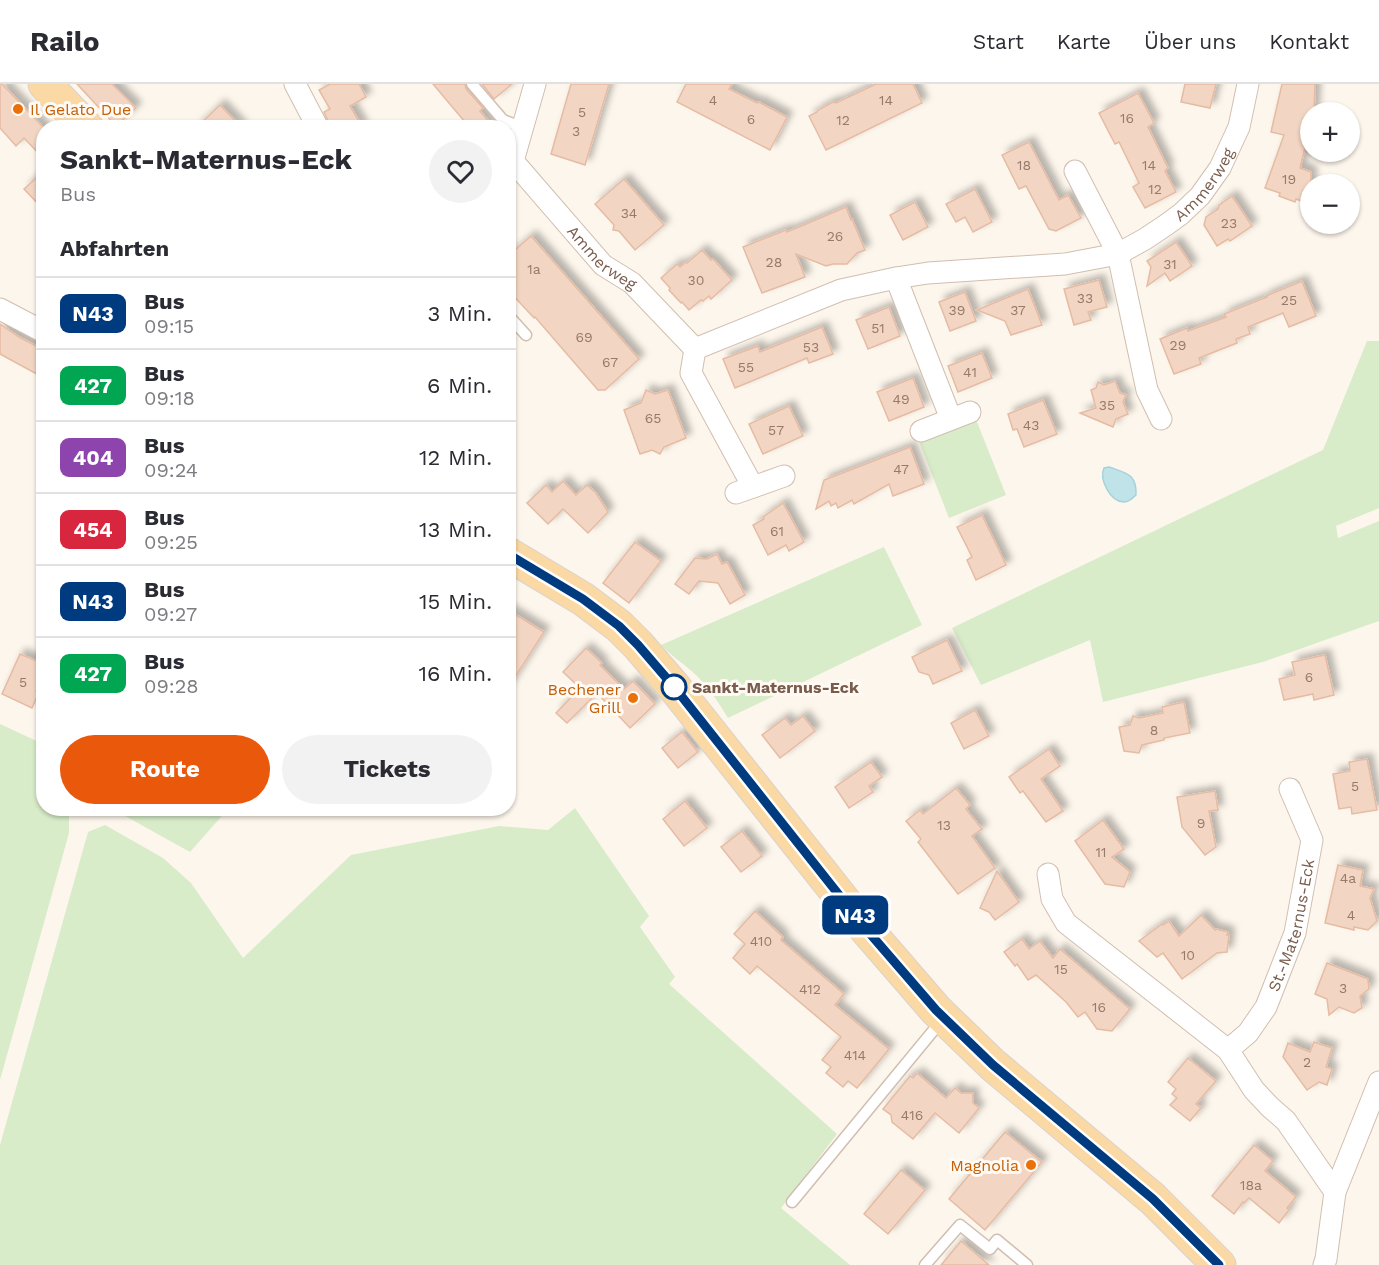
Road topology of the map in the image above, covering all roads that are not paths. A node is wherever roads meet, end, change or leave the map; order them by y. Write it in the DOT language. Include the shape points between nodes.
graph roads {
  1 [pos="45,84"];
  2 [pos="295,84"];
  3 [pos="472,84"];
  4 [pos="535,84"];
  5 [pos="1248,84"];
  6 [pos="79,120"];
  7 [pos="314,120"];
  8 [pos="503,120"];
  9 [pos="516,125"];
  10 [pos="523,128"];
  11 [pos="516,150"];
  12 [pos="516,171"];
  13 [pos="1075,171"];
  14 [pos="1118,254"];
  15 [pos="896,278"];
  16 [pos="0,309"];
  17 [pos="516,323"];
  18 [pos="36,328"];
  19 [pos="526,334"];
  20 [pos="694,349"];
  21 [pos="1161,419"];
  22 [pos="921,431"];
  23 [pos="784,476"];
  24 [pos="516,559"];
  25 [pos="1290,789"];
  26 [pos="1048,874"];
  27 [pos="944,1018"];
  28 [pos="1228,1050"];
  29 [pos="1379,1082"];
  30 [pos="1335,1192"];
  31 [pos="792,1202"];
  32 [pos="925,1265"];
  33 [pos="1027,1265"];
  34 [pos="1219,1265"];
  35 [pos="1323,1265"];
  1 -- 6 [label="main road"];
  2 -- 7 [label="street"];
  3 -- 8 [label="lane"];
  4 -- 10 [label="street"];
  5 -- 14 [label="street, Ammerweg" via="1239,127 1220,168 1200,196 1166,225"];
  9 -- 10 [label="lane"];
  10 -- 11 [label="street"];
  12 -- 20 [label="street, Ammerweg" via="603,266 632,283"];
  13 -- 14 [label="street"];
  14 -- 15 [label="street, Ammerweg" via="1065,264"];
  14 -- 21 [label="street" via="1147,390"];
  15 -- 20 [label="street, Ammerweg" via="842,290"];
  15 -- 22 [label="street" via="960,415"];
  16 -- 18 [label="street"];
  17 -- 19 [label="lane"];
  20 -- 23 [label="street" via="691,374 744,490"];
  24 -- 27 [label="main road" via="619,626 770,796 880,946"];
  25 -- 28 [label="street, St.-Maternus-Eck" via="1312,840 1295,933 1266,1007 1248,1034"];
  26 -- 28 [label="street" via="1052,899 1065,923"];
  27 -- 31 [label="lane"];
  27 -- 34 [label="main road" via="993,1065 1153,1199"];
  28 -- 30 [label="street" via="1254,1090 1286,1120"];
  29 -- 30 [label="street"];
  30 -- 35 [label="street"];
  32 -- 33 [label="lane" via="960,1225 990,1249 997,1239"];
}
